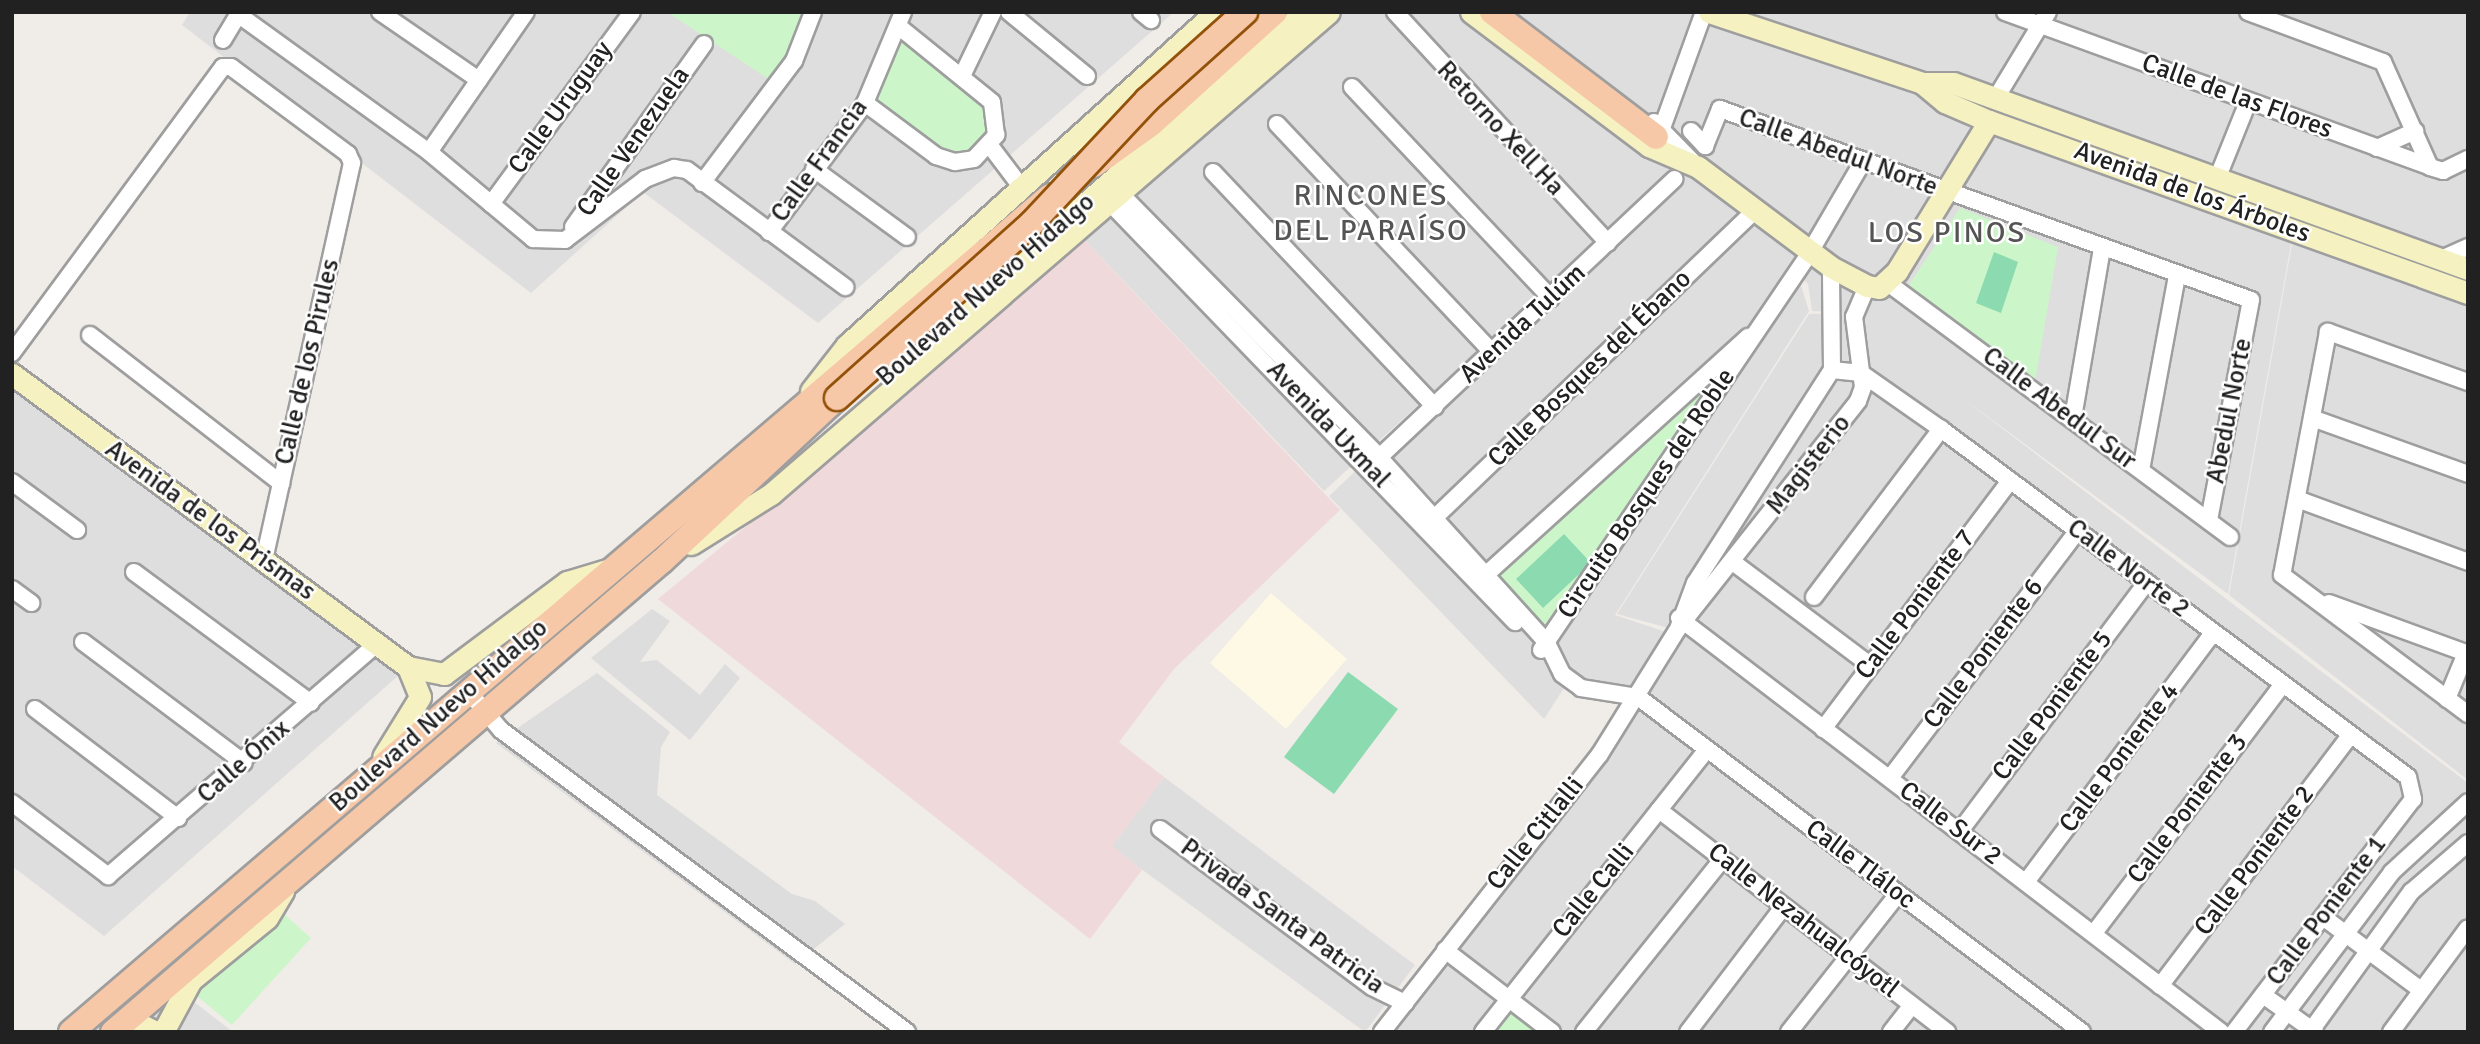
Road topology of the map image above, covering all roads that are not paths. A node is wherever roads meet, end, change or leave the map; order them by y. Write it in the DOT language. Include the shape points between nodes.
graph roads {
  1 [pos="380,12"];
  2 [pos="632,12"];
  3 [pos="813,12"];
  4 [pos="993,12"];
  5 [pos="1009,12"];
  6 [pos="1275,12"];
  7 [pos="1304,12"];
  8 [pos="1329,12"];
  9 [pos="1395,12"];
  10 [pos="1471,12"];
  11 [pos="1492,12"];
  12 [pos="1509,12"];
  13 [pos="1706,12"];
  14 [pos="2005,12"];
  15 [pos="2248,12"];
  16 [pos="524,13"];
  17 [pos="239,14"];
  18 [pos="1235,14"];
  19 [pos="901,19"];
  20 [pos="2044,19"];
  21 [pos="223,40"];
  22 [pos="704,44"];
  23 [pos="962,76"];
  24 [pos="1087,76"];
  25 [pos="479,80"];
  26 [pos="1922,83"];
  27 [pos="1352,87"];
  28 [pos="1996,98"];
  29 [pos="2248,102"];
  30 [pos="865,103"];
  31 [pos="1989,121"];
  32 [pos="1277,124"];
  33 [pos="1691,131"];
  34 [pos="2415,131"];
  35 [pos="1659,132"];
  36 [pos="1164,136"];
  37 [pos="990,147"];
  38 [pos="2377,148"];
  39 [pos="429,152"];
  40 [pos="620,159"];
  41 [pos="2468,159"];
  42 [pos="1861,163"];
  43 [pos="1698,167"];
  44 [pos="2430,167"];
  45 [pos="814,169"];
  46 [pos="1213,172"];
  47 [pos="1140,177"];
  48 [pos="645,179"];
  49 [pos="1674,179"];
  50 [pos="2217,179"];
  51 [pos="702,183"];
  52 [pos="1022,188"];
  53 [pos="1950,194"];
  54 [pos="1116,199"];
  55 [pos="491,204"];
  56 [pos="1755,211"];
  57 [pos="769,232"];
  58 [pos="907,237"];
  59 [pos="565,240"];
  60 [pos="1608,243"];
  61 [pos="2468,247"];
  62 [pos="2102,248"];
  63 [pos="1810,252"];
  64 [pos="2441,259"];
  65 [pos="1831,267"];
  66 [pos="2468,269"];
  67 [pos="2177,275"];
  68 [pos="1877,285"];
  69 [pos="845,287"];
  70 [pos="2468,293"];
  71 [pos="1550,298"];
  72 [pos="2251,300"];
  73 [pos="90,335"];
  74 [pos="1750,336"];
  75 [pos="1492,352"];
  76 [pos="12,353"];
  77 [pos="1832,370"];
  78 [pos="1861,373"];
  79 [pos="12,374"];
  80 [pos="2468,383"];
  81 [pos="806,398"];
  82 [pos="1435,407"];
  83 [pos="2073,418"];
  84 [pos="2312,418"];
  85 [pos="1941,429"];
  86 [pos="1374,462"];
  87 [pos="2141,470"];
  88 [pos="2468,474"];
  89 [pos="2010,481"];
  90 [pos="12,482"];
  91 [pos="281,483"];
  92 [pos="2297,499"];
  93 [pos="2209,521"];
  94 [pos="1430,522"];
  95 [pos="77,530"];
  96 [pos="2078,530"];
  97 [pos="2230,537"];
  98 [pos="264,560"];
  99 [pos="662,561"];
  100 [pos="2468,562"];
  101 [pos="1734,563"];
  102 [pos="610,569"];
  103 [pos="134,572"];
  104 [pos="1482,578"];
  105 [pos="2147,582"];
  106 [pos="12,589"];
  107 [pos="1814,597"];
  108 [pos="2314,597"];
  109 [pos="31,603"];
  110 [pos="1682,622"];
  111 [pos="2213,633"];
  112 [pos="83,642"];
  113 [pos="377,644"];
  114 [pos="1546,649"];
  115 [pos="2467,653"];
  116 [pos="1870,665"];
  117 [pos="408,667"];
  118 [pos="2282,685"];
  119 [pos="468,691"];
  120 [pos="1638,697"];
  121 [pos="2447,699"];
  122 [pos="311,703"];
  123 [pos="35,709"];
  124 [pos="486,713"];
  125 [pos="2468,714"];
  126 [pos="1823,729"];
  127 [pos="2350,736"];
  128 [pos="1706,751"];
  129 [pos="244,764"];
  130 [pos="370,776"];
  131 [pos="1890,778"];
  132 [pos="2414,787"];
  133 [pos="2468,802"];
  134 [pos="12,803"];
  135 [pos="1659,810"];
  136 [pos="178,818"];
  137 [pos="1160,829"];
  138 [pos="1960,831"];
  139 [pos="2468,843"];
  140 [pos="1722,860"];
  141 [pos="250,877"];
  142 [pos="2026,882"];
  143 [pos="1898,894"];
  144 [pos="1784,906"];
  145 [pos="2323,917"];
  146 [pos="2468,928"];
  147 [pos="2094,933"];
  148 [pos="2345,933"];
  149 [pos="1445,950"];
  150 [pos="2369,950"];
  151 [pos="1848,957"];
  152 [pos="2161,986"];
  153 [pos="175,989"];
  154 [pos="2421,990"];
  155 [pos="2263,995"];
  156 [pos="1508,999"];
  157 [pos="1405,1003"];
  158 [pos="1912,1005"];
  159 [pos="2287,1012"];
  160 [pos="149,1030"];
  161 [pos="2312,1031"];
  162 [pos="71,1032"];
  163 [pos="113,1032"];
  164 [pos="907,1032"];
  165 [pos="1382,1032"];
  166 [pos="1483,1032"];
  167 [pos="1552,1032"];
  168 [pos="1584,1032"];
  169 [pos="1688,1032"];
  170 [pos="1789,1032"];
  171 [pos="1891,1032"];
  172 [pos="1947,1032"];
  173 [pos="2082,1032"];
  174 [pos="2221,1032"];
  175 [pos="2234,1032"];
  176 [pos="2273,1032"];
  177 [pos="2391,1032"];
  1 -- 25 [label="street"];
  2 -- 55 [label="street, Calle Uruguay"];
  3 -- 51 [label="street" via="794,61"];
  4 -- 23 [label="street"];
  5 -- 24 [label="street"];
  6 -- 81 [label="main road, Boulevard Nuevo Hidalgo" via="1151,124 1021,216"];
  7 -- 36 [label="main road, Boulevard Nuevo Hidalgo"];
  8 -- 47 [label="main road"];
  9 -- 60 [label="street, Retorno Xell Ha"];
  10 -- 43 [label="main road" via="1649,146"];
  11 -- 35 [label="main road"];
  12 -- 35 [label="street"];
  13 -- 26 [label="main road, Avenida de los Árboles"];
  13 -- 35 [label="street"];
  14 -- 20 [label="street, Calle de las Flores"];
  15 -- 34 [label="street" via="2383,62"];
  16 -- 25 [label="street"];
  17 -- 21 [label="street"];
  17 -- 39 [label="street"];
  18 -- 52 [label="main road, Boulevard Nuevo Hidalgo"];
  18 -- 99 [label="main road, Boulevard Nuevo Hidalgo, bridge" via="1032,223"];
  19 -- 23 [label="street"];
  19 -- 30 [label="street, Calle Francia"];
  20 -- 28 [label="street"];
  20 -- 29 [label="street, Calle de las Flores"];
  22 -- 40 [label="street, Calle Venezuela"];
  23 -- 37 [label="street" via="992,102 997,120"];
  25 -- 39 [label="street"];
  26 -- 28 [label="main road, Avenida de los Árboles" via="1953,83"];
  26 -- 31 [label="main road, Avenida de los Árboles" via="1945,103"];
  27 -- 71 [label="street"];
  28 -- 50 [label="main road, Avenida de los Árboles"];
  29 -- 38 [label="street, Calle de las Flores"];
  29 -- 50 [label="street"];
  30 -- 37 [label="street" via="936,156 974,159"];
  30 -- 45 [label="street, Calle Francia"];
  31 -- 53 [label="main road"];
  31 -- 70 [label="main road, Avenida de los Árboles"];
  32 -- 75 [label="street"];
  33 -- 42 [label="street, Calle Abedul Norte" via="1705,146 1720,109"];
  34 -- 38 [label="street"];
  34 -- 44 [label="street"];
  35 -- 43 [label="main road"];
  36 -- 47 [label="main road"];
  36 -- 99 [label="main road, Boulevard Nuevo Hidalgo" via="770,477"];
  37 -- 52 [label="street"];
  38 -- 44 [label="street, Calle de las Flores"];
  39 -- 55 [label="street"];
  40 -- 48 [label="street"];
  40 -- 59 [label="street, Calle Venezuela"];
  41 -- 44 [label="street, Calle de las Flores" via="2443,171"];
  42 -- 53 [label="street, Calle Abedul Norte"];
  42 -- 63 [label="street, Circuito Bosques del Roble"];
  43 -- 56 [label="main road"];
  45 -- 57 [label="street, Calle Francia"];
  45 -- 58 [label="street"];
  46 -- 82 [label="street"];
  47 -- 54 [label="main road"];
  48 -- 51 [label="street" via="674,168"];
  48 -- 59 [label="street"];
  49 -- 60 [label="street, Avenida Tulúm"];
  50 -- 64 [label="main road, Avenida de los Árboles"];
  51 -- 57 [label="street"];
  52 -- 81 [label="main road, Boulevard Nuevo Hidalgo" via="847,345"];
  53 -- 62 [label="street, Calle Abedul Norte"];
  53 -- 68 [label="main road"];
  54 -- 86 [label="street, Avenida Uxmal"];
  54 -- 99 [label="main road" via="771,494"];
  55 -- 59 [label="street" via="533,239"];
  56 -- 63 [label="main road"];
  56 -- 94 [label="street, Calle Bosques del Ébano"];
  57 -- 69 [label="street"];
  60 -- 71 [label="street, Avenida Tulúm"];
  61 -- 64 [label="street"];
  62 -- 67 [label="street, Calle Abedul Norte"];
  62 -- 83 [label="street"];
  63 -- 65 [label="main road"];
  63 -- 74 [label="street, Circuito Bosques del Roble"];
  64 -- 66 [label="main road, Avenida de los Árboles"];
  65 -- 68 [label="main road"];
  65 -- 77 [label="street, Magisterio"];
  67 -- 72 [label="street, Calle Abedul Norte"];
  67 -- 87 [label="street"];
  68 -- 78 [label="street, Magisterio" via="1854,317"];
  68 -- 83 [label="street, Calle Abedul Sur"];
  71 -- 75 [label="street, Avenida Tulúm"];
  72 -- 93 [label="street, Abedul Norte"];
  73 -- 91 [label="street"];
  74 -- 104 [label="street, Circuito Bosques del Roble" via="1726,351"];
  74 -- 114 [label="street, Circuito Bosques del Roble"];
  75 -- 82 [label="street, Avenida Tulúm"];
  76 -- 91 [label="street, Calle de los Pirules" via="223,67 242,75 352,163"];
  77 -- 78 [label="street, Calle Norte 2"];
  77 -- 110 [label="street, Magisterio" via="1695,583"];
  78 -- 85 [label="street, Calle Norte 2"];
  78 -- 101 [label="street, Magisterio" via="1858,401"];
  79 -- 98 [label="main road, Avenida de los Prismas"];
  80 -- 84 [label="street" via="2328,332"];
  81 -- 102 [label="main road, Boulevard Nuevo Hidalgo"];
  82 -- 86 [label="street, Avenida Tulúm"];
  83 -- 87 [label="street, Calle Abedul Sur"];
  84 -- 88 [label="street"];
  84 -- 92 [label="street"];
  85 -- 89 [label="street, Calle Norte 2"];
  85 -- 107 [label="street"];
  86 -- 94 [label="street, Avenida Uxmal"];
  87 -- 93 [label="street, Calle Abedul Sur"];
  89 -- 96 [label="street, Calle Norte 2"];
  89 -- 116 [label="street, Calle Poniente 7"];
  90 -- 95 [label="street"];
  91 -- 98 [label="street, Calle de los Pirules"];
  92 -- 100 [label="street"];
  92 -- 108 [label="street" via="2282,575"];
  93 -- 97 [label="street, Calle Abedul Sur"];
  94 -- 104 [label="street, Avenida Uxmal"];
  96 -- 105 [label="street, Calle Norte 2"];
  96 -- 131 [label="street, Calle Poniente 6"];
  98 -- 113 [label="main road, Avenida de los Prismas"];
  99 -- 124 [label="main road, Boulevard Nuevo Hidalgo"];
  101 -- 110 [label="street, Magisterio"];
  101 -- 116 [label="street"];
  102 -- 117 [label="main road, Avenida de los Prismas" via="567,582 444,674"];
  102 -- 119 [label="main road, Boulevard Nuevo Hidalgo" via="568,592 478,667"];
  103 -- 122 [label="street"];
  104 -- 114 [label="street, Avenida Uxmal"];
  105 -- 111 [label="street, Calle Norte 2"];
  105 -- 138 [label="street, Calle Poniente 5"];
  106 -- 109 [label="street"];
  108 -- 115 [label="street"];
  108 -- 121 [label="street"];
  110 -- 120 [label="street, Calle Citlalli"];
  110 -- 126 [label="street, Calle Sur 2"];
  111 -- 118 [label="street, Calle Norte 2"];
  111 -- 142 [label="street, Calle Poniente 4"];
  112 -- 129 [label="street"];
  113 -- 117 [label="main road, Avenida de los Prismas"];
  113 -- 122 [label="street, Calle Ónix"];
  114 -- 120 [label="street, Avenida Uxmal" via="1581,688"];
  115 -- 121 [label="street"];
  116 -- 126 [label="street, Calle Poniente 7"];
  117 -- 130 [label="main road" via="420,697 415,714"];
  118 -- 127 [label="street, Calle Norte 2"];
  118 -- 147 [label="street, Calle Poniente 3"];
  119 -- 124 [label="street"];
  119 -- 130 [label="main road, Boulevard Nuevo Hidalgo"];
  120 -- 128 [label="street, Calle Tláloc"];
  120 -- 149 [label="street, Calle Citlalli"];
  121 -- 125 [label="street"];
  122 -- 129 [label="street, Calle Ónix"];
  123 -- 136 [label="street"];
  124 -- 153 [label="main road, Boulevard Nuevo Hidalgo" via="291,878"];
  124 -- 164 [label="street" via="501,730"];
  126 -- 131 [label="street, Calle Sur 2"];
  127 -- 132 [label="street, Calle Norte 2"];
  127 -- 152 [label="street, Calle Poniente 2"];
  128 -- 135 [label="street, Calle Calli"];
  128 -- 143 [label="street, Calle Tláloc"];
  129 -- 136 [label="street, Calle Ónix"];
  130 -- 141 [label="main road, Boulevard Nuevo Hidalgo"];
  131 -- 138 [label="street, Calle Sur 2"];
  132 -- 145 [label="street, Calle Poniente 1" via="2413,799"];
  133 -- 148 [label="street" via="2392,872"];
  134 -- 136 [label="street, Calle Ónix" via="108,876"];
  135 -- 140 [label="street, Calle Nezahualcóyotl"];
  135 -- 156 [label="street, Calle Calli"];
  137 -- 157 [label="street, Privada Santa Patricia" via="1372,987"];
  138 -- 142 [label="street, Calle Sur 2"];
  139 -- 150 [label="street" via="2412,892"];
  140 -- 144 [label="street, Calle Nezahualcóyotl"];
  140 -- 168 [label="street"];
  141 -- 153 [label="main road" via="193,938"];
  141 -- 162 [label="main road, Boulevard Nuevo Hidalgo"];
  142 -- 147 [label="street, Calle Sur 2"];
  143 -- 151 [label="street"];
  143 -- 173 [label="street, Calle Tláloc"];
  144 -- 151 [label="street, Calle Nezahualcóyotl"];
  144 -- 169 [label="street"];
  145 -- 148 [label="street"];
  145 -- 155 [label="street, Calle Poniente 1"];
  146 -- 154 [label="street"];
  147 -- 152 [label="street, Calle Sur 2"];
  148 -- 150 [label="street"];
  148 -- 159 [label="street"];
  149 -- 156 [label="street"];
  149 -- 157 [label="street, Calle Citlalli"];
  150 -- 154 [label="street"];
  150 -- 161 [label="street"];
  151 -- 158 [label="street, Calle Nezahualcóyotl"];
  151 -- 170 [label="street"];
  152 -- 174 [label="street, Calle Sur 2"];
  153 -- 160 [label="main road"];
  153 -- 160 [label="main road"];
  153 -- 163 [label="main road, Boulevard Nuevo Hidalgo"];
  154 -- 177 [label="street"];
  155 -- 159 [label="street"];
  155 -- 175 [label="street, Calle Poniente 1"];
  156 -- 166 [label="street, Calle Calli"];
  156 -- 167 [label="street"];
  157 -- 165 [label="street, Calle Citlalli"];
  158 -- 171 [label="street"];
  158 -- 172 [label="street, Calle Nezahualcóyotl"];
  159 -- 161 [label="street"];
  159 -- 176 [label="street"];
}
